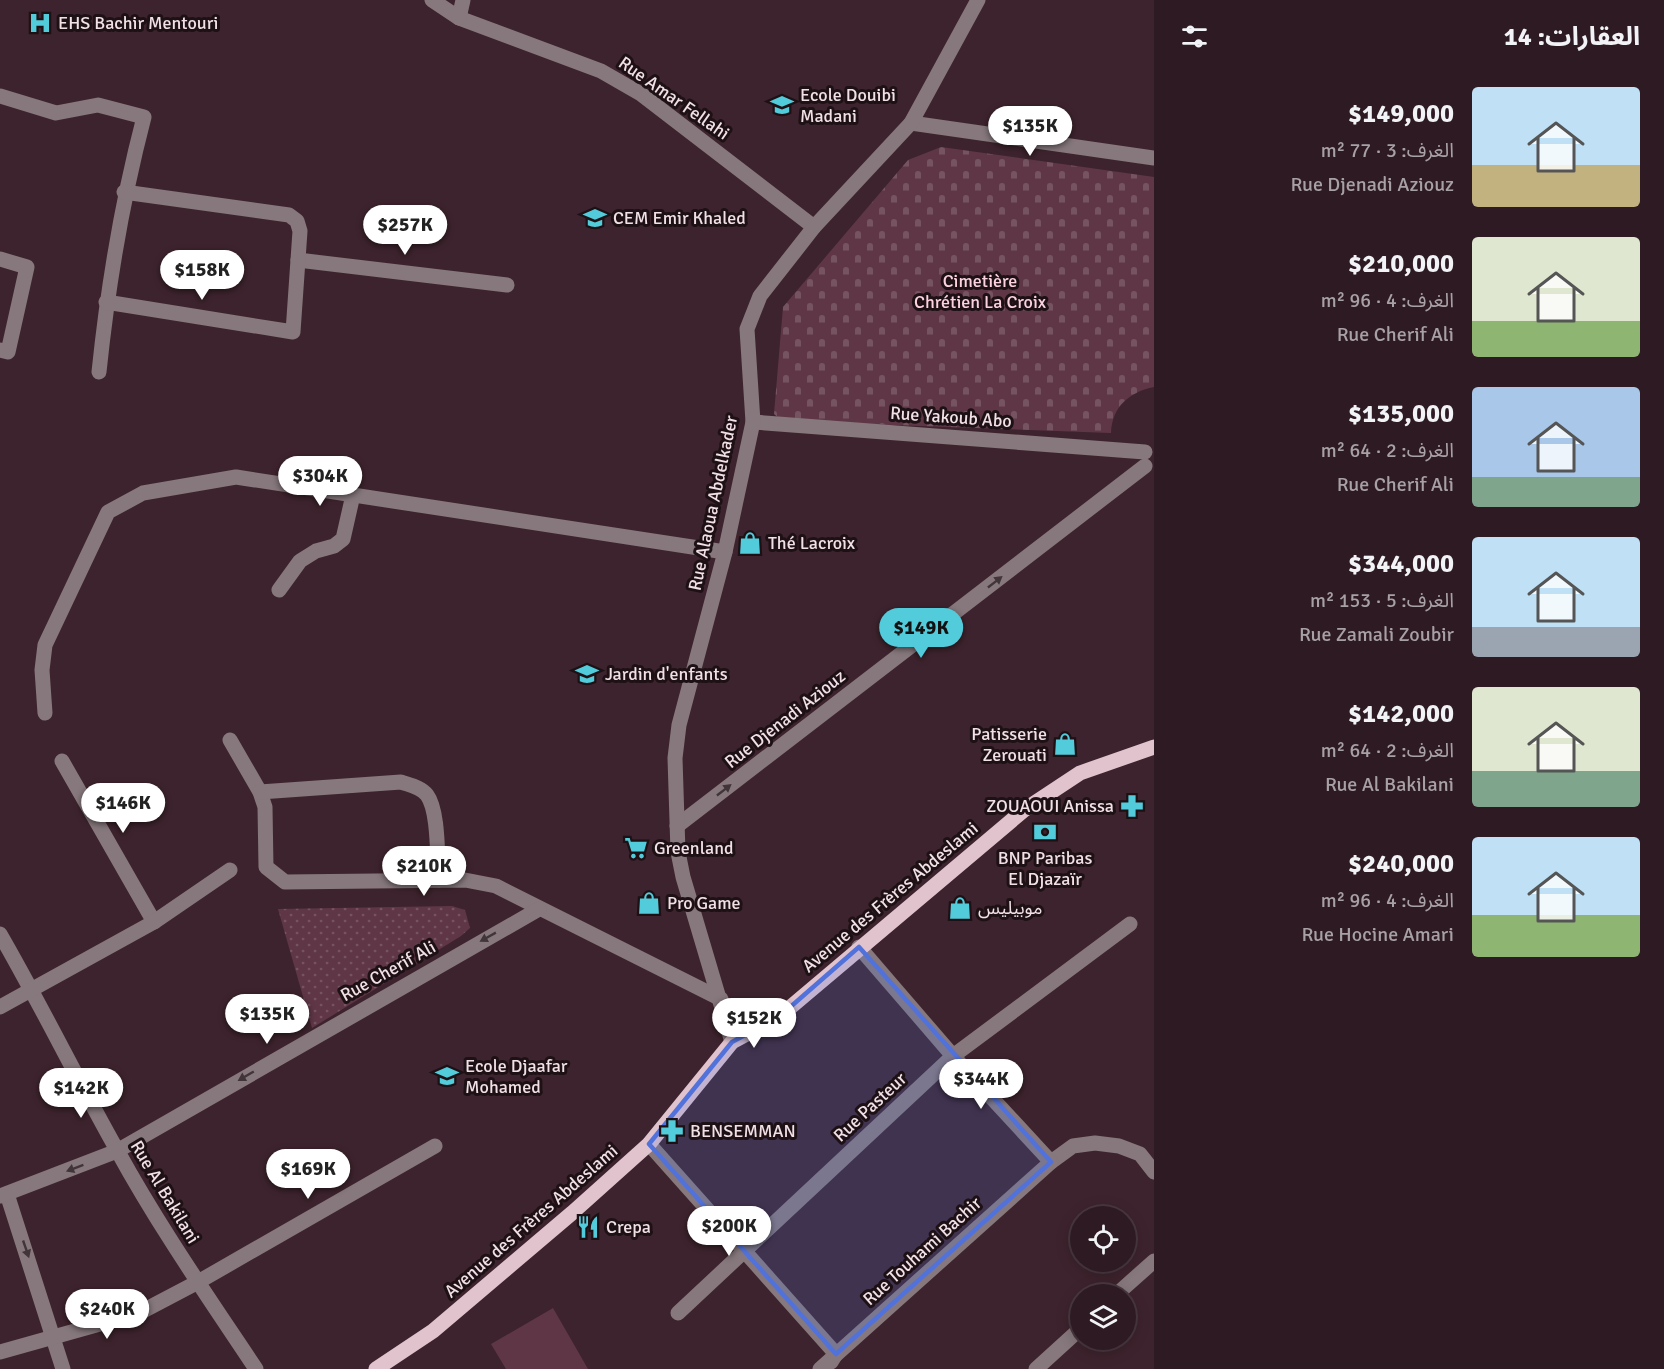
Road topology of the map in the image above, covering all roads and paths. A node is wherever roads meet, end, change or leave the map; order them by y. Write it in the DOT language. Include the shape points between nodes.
graph roads {
  1 [pos="432,0"];
  2 [pos="463,0"];
  3 [pos="978,0"];
  4 [pos="459,18"];
  5 [pos="0,96"];
  6 [pos="911,123"];
  7 [pos="1154,158"];
  8 [pos="124,192"];
  9 [pos="814,226"];
  10 [pos="0,259"];
  11 [pos="298,260"];
  12 [pos="507,285"];
  13 [pos="106,302"];
  14 [pos="0,350"];
  15 [pos="99,372"];
  16 [pos="753,422"];
  17 [pos="1150,459"];
  18 [pos="353,495"];
  19 [pos="725,552"];
  20 [pos="279,590"];
  21 [pos="45,712"];
  22 [pos="230,740"];
  23 [pos="1154,747"];
  24 [pos="62,761"];
  25 [pos="260,792"];
  26 [pos="677,826"];
  27 [pos="230,870"];
  28 [pos="439,880"];
  29 [pos="539,909"];
  30 [pos="154,922"];
  31 [pos="1130,924"];
  32 [pos="0,934"];
  33 [pos="859,947"];
  34 [pos="33,990"];
  35 [pos="721,999"];
  36 [pos="0,1007"];
  37 [pos="732,1042"];
  38 [pos="953,1056"];
  39 [pos="649,1144"];
  40 [pos="435,1146"];
  41 [pos="117,1151"];
  42 [pos="1051,1162"];
  43 [pos="1154,1172"];
  44 [pos="3,1195"];
  45 [pos="746,1252"];
  46 [pos="1154,1261"];
  47 [pos="198,1282"];
  48 [pos="1128,1284"];
  49 [pos="678,1313"];
  50 [pos="54,1338"];
  51 [pos="1070,1338"];
  52 [pos="0,1352"];
  53 [pos="836,1354"];
  54 [pos="63,1369"];
  55 [pos="256,1369"];
  56 [pos="376,1369"];
  57 [pos="820,1369"];
  58 [pos="828,1369"];
  59 [pos="1036,1369"];
  1 -- 4 [label="street, Rue Amar Fellahi"];
  2 -- 4 [label="street"];
  3 -- 6 [label="street, Rue Alaoua Abdelkader"];
  4 -- 9 [label="street, Rue Amar Fellahi" via="610,76 650,101"];
  5 -- 8 [label="street" via="56,113 98,105 144,117"];
  6 -- 7 [label="street"];
  6 -- 9 [label="street, Rue Alaoua Abdelkader"];
  8 -- 11 [label="street" via="288,215 297,221 300,231"];
  8 -- 13 [label="street"];
  9 -- 16 [label="street, Rue Alaoua Abdelkader" via="760,296 747,329"];
  10 -- 14 [label="street" via="27,267 8,352"];
  11 -- 12 [label="street"];
  11 -- 13 [label="street" via="293,332"];
  13 -- 15 [label="street"];
  16 -- 17 [label="street, Rue Yakoub Abo"];
  16 -- 19 [label="street, Rue Alaoua Abdelkader"];
  26 -- 17 [label="street, Rue Djenadi Aziouz, one-way"];
  18 -- 19 [label="street"];
  18 -- 20 [label="street" via="344,539 300,561"];
  18 -- 21 [label="street" via="236,477 143,493 108,512 45,645"];
  19 -- 26 [label="street, Rue Alaoua Abdelkader" via="679,725 675,758"];
  22 -- 25 [label="street"];
  23 -- 33 [label="main road, Avenue des Frères Abdeslami" via="1080,773 1024,810"];
  24 -- 30 [label="street"];
  25 -- 28 [label="street" via="265,807 266,867 285,882"];
  25 -- 28 [label="street" via="401,782 416,787 426,793 433,808"];
  26 -- 35 [label="street, Rue Alaoua Abdelkader" via="683,877"];
  27 -- 30 [label="street"];
  28 -- 29 [label="street" via="496,886"];
  29 -- 35 [label="street"];
  29 -- 41 [label="street, Rue Cherif Ali, one-way"];
  30 -- 34 [label="street"];
  31 -- 38 [label="street, Rue Pasteur"];
  32 -- 34 [label="street, Rue Al Bakilani"];
  33 -- 37 [label="main road, Avenue des Frères Abdeslami" via="780,1016"];
  33 -- 38 [label="street"];
  34 -- 36 [label="street"];
  34 -- 41 [label="street, Rue Al Bakilani"];
  35 -- 37 [label="street, Rue Alaoua Abdelkader"];
  37 -- 39 [label="main road, Avenue des Frères Abdeslami"];
  38 -- 42 [label="street"];
  38 -- 45 [label="street, Rue Pasteur"];
  39 -- 45 [label="street"];
  39 -- 56 [label="main road, Avenue des Frères Abdeslami" via="433,1331"];
  40 -- 47 [label="street"];
  41 -- 44 [label="street, Rue Cherif Ali, one-way"];
  41 -- 47 [label="street, Rue Al Bakilani"];
  42 -- 43 [label="street, Rue Touhami Bachir" via="1072,1146 1095,1143 1140,1154"];
  42 -- 53 [label="street, Rue Touhami Bachir"];
  44 -- 50 [label="street, one-way"];
  45 -- 49 [label="street, Rue Pasteur"];
  45 -- 53 [label="street"];
  46 -- 48 [label="street"];
  47 -- 50 [label="street" via="139,1313"];
  47 -- 55 [label="street, Rue Al Bakilani"];
  50 -- 52 [label="street"];
  50 -- 54 [label="street"];
  51 -- 59 [label="street"];
  53 -- 57 [label="street, Rue Touhami Bachir"];
  53 -- 58 [label="street"];
}
